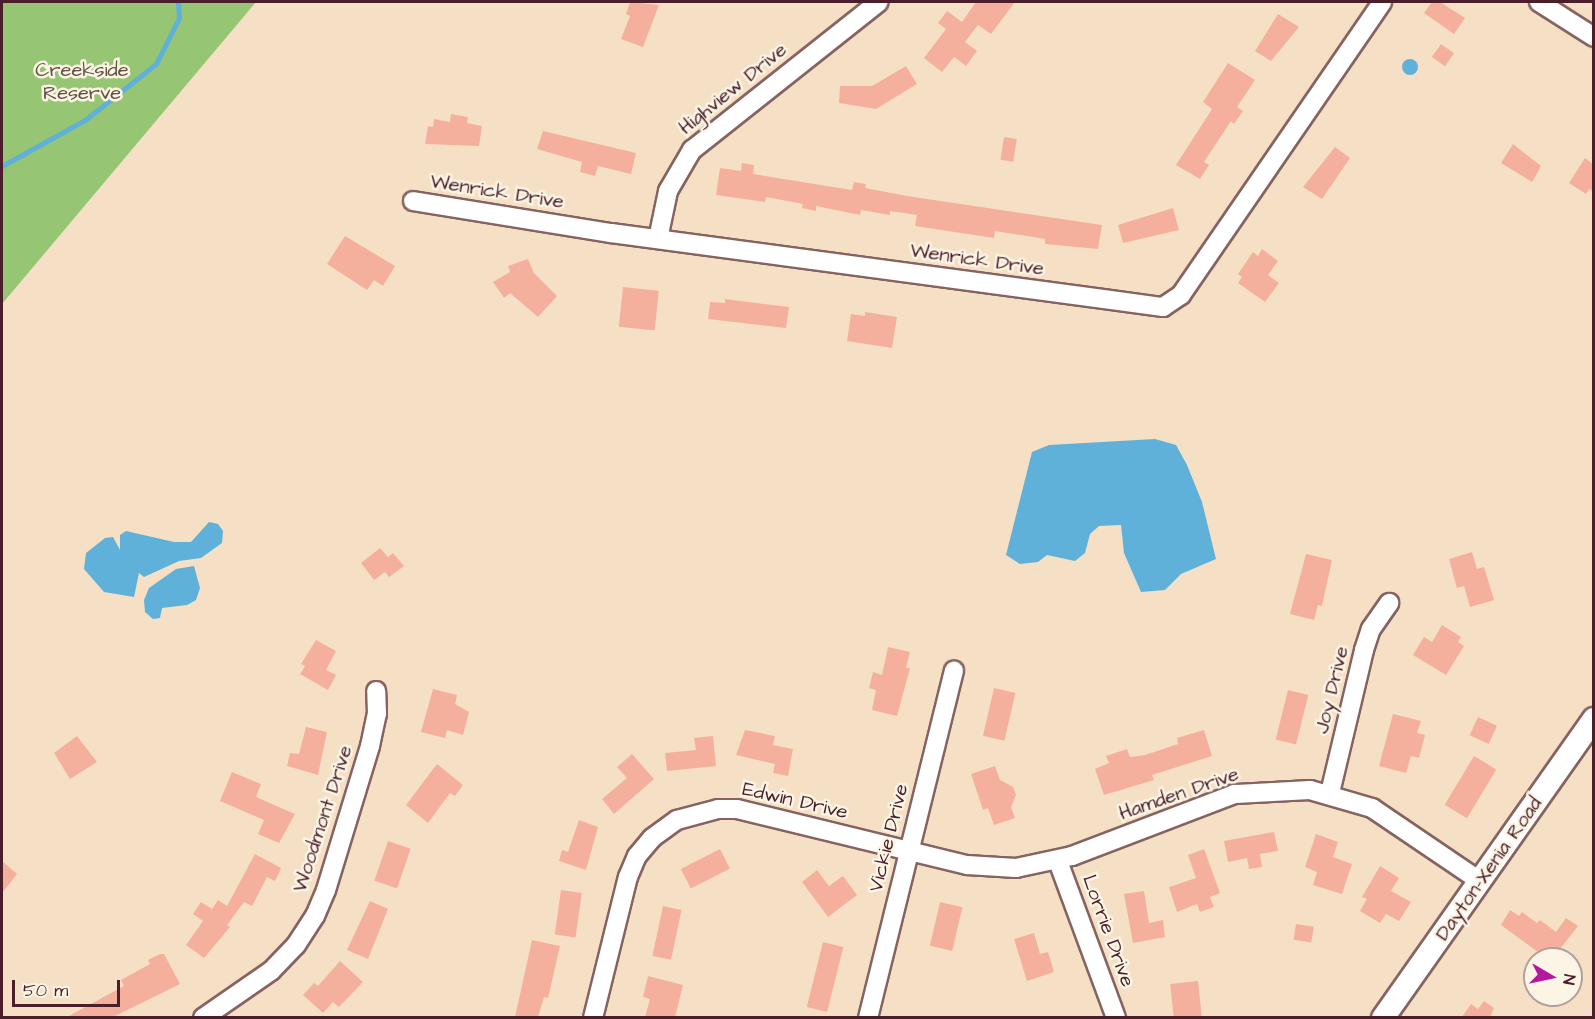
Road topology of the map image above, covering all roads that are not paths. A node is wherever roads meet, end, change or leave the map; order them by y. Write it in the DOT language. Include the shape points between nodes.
graph roads {
  1 [pos="879,2"];
  2 [pos="1382,2"];
  3 [pos="1539,2"];
  4 [pos="1593,37"];
  5 [pos="413,201"];
  6 [pos="658,239"];
  7 [pos="1389,603"];
  8 [pos="954,670"];
  9 [pos="376,691"];
  10 [pos="1593,719"];
  11 [pos="1330,793"];
  12 [pos="909,852"];
  13 [pos="1058,861"];
  14 [pos="1480,881"];
  15 [pos="203,1017"];
  16 [pos="593,1017"];
  17 [pos="868,1017"];
  18 [pos="1116,1017"];
  19 [pos="1383,1017"];
  1 -- 6 [label="street, Highview Drive" via="692,150 666,197"];
  2 -- 6 [label="street, Wenrick Drive" via="1180,295 1163,306"];
  3 -- 4 [label="street"];
  5 -- 6 [label="street, Wenrick Drive"];
  7 -- 11 [label="street, Joy Drive" via="1371,629 1364,650"];
  8 -- 12 [label="street, Vickie Drive"];
  9 -- 15 [label="street, Woodmont Drive" via="377,714 370,746 324,899 315,916 296,945 271,970 232,1001"];
  10 -- 14 [label="main road, Dayton-Xenia Road"];
  11 -- 13 [label="street, Hamden Drive" via="1283,789 1234,794"];
  11 -- 14 [label="street, Hamden Drive" via="1372,808"];
  12 -- 13 [label="street, Hamden Drive" via="991,868"];
  12 -- 16 [label="street, Edwin Drive" via="737,809 697,812 677,820 652,838 632,867"];
  12 -- 17 [label="street, Vickie Drive"];
  13 -- 18 [label="street, Lorrie Drive"];
  14 -- 19 [label="main road, Dayton-Xenia Road"];
}
